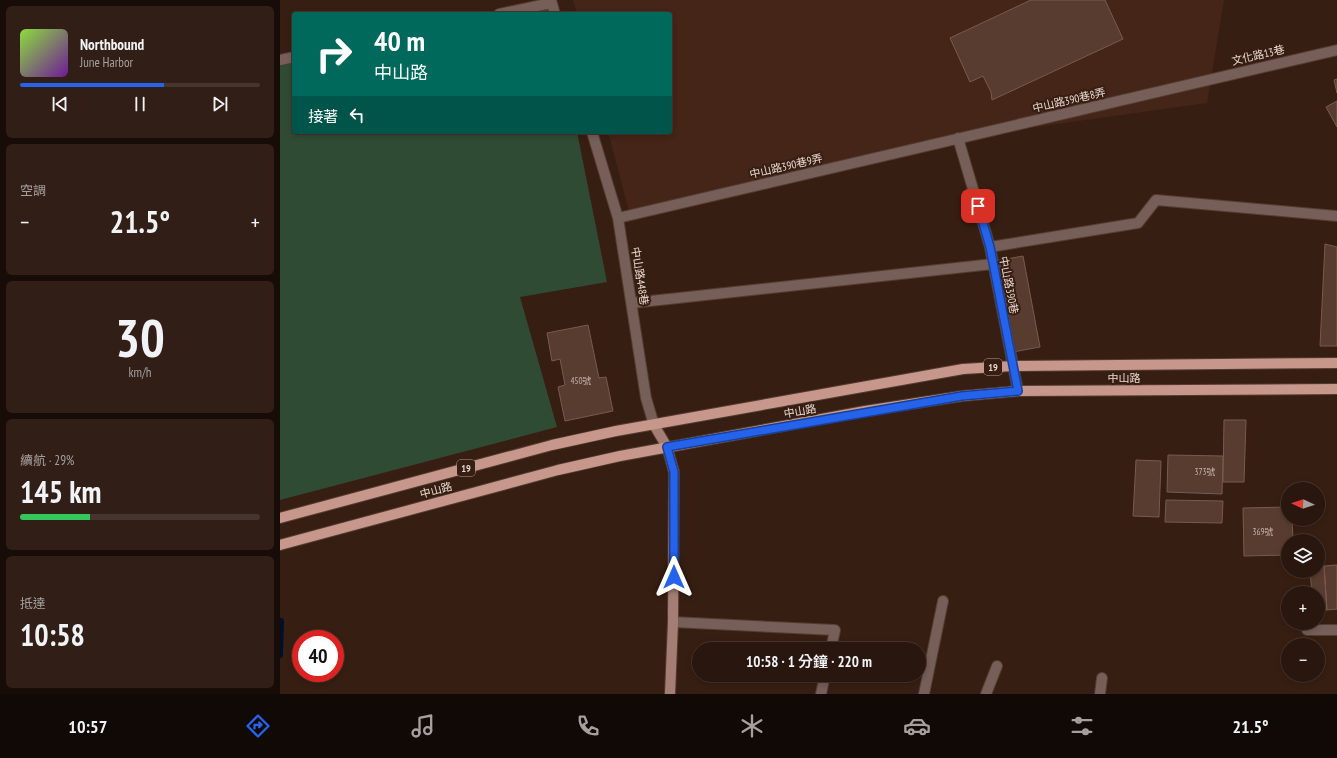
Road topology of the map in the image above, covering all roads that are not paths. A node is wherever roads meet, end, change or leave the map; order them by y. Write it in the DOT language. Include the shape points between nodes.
graph roads {
  1 [pos="551,2"];
  2 [pos="508,12"];
  3 [pos="554,12"];
  4 [pos="1337,50"];
  5 [pos="292,57"];
  6 [pos="280,60"];
  7 [pos="1185,84"];
  8 [pos="593,134"];
  9 [pos="958,138"];
  10 [pos="1337,216"];
  11 [pos="618,218"];
  12 [pos="990,247"];
  13 [pos="993,264"];
  14 [pos="632,303"];
  15 [pos="1337,363"];
  16 [pos="1013,366"];
  17 [pos="1337,389"];
  18 [pos="1018,391"];
  19 [pos="654,425"];
  20 [pos="667,447"];
  21 [pos="280,518"];
  22 [pos="280,544"];
  23 [pos="943,601"];
  24 [pos="673,622"];
  25 [pos="1325,630"];
  26 [pos="1337,630"];
  27 [pos="832,642"];
  28 [pos="997,666"];
  29 [pos="1102,678"];
  30 [pos="824,682"];
  31 [pos="670,694"];
  32 [pos="821,694"];
  33 [pos="924,694"];
  34 [pos="986,694"];
  35 [pos="1100,694"];
  1 -- 2 [label="lane"];
  1 -- 3 [label="lane"];
  4 -- 7 [label="lane, 文化路13巷"];
  5 -- 6 [label="lane"];
  7 -- 9 [label="lane, 中山路390巷8弄"];
  8 -- 11 [label="lane, 中山路448巷"];
  9 -- 11 [label="lane, 中山路390巷9弄"];
  9 -- 12 [label="lane, 中山路390巷"];
  10 -- 12 [label="lane" via="1156,200 1138,223"];
  11 -- 14 [label="lane, 中山路448巷"];
  12 -- 13 [label="lane, 中山路390巷"];
  13 -- 14 [label="lane"];
  13 -- 16 [label="lane, 中山路390巷"];
  14 -- 19 [label="lane, 中山路448巷" via="646,398"];
  15 -- 16 [label="main road, 中山路 / 19"];
  16 -- 18 [label="lane, 中山路390巷"];
  16 -- 19 [label="main road, 中山路 / 19" via="963,369"];
  17 -- 18 [label="main road, 中山路 / 19"];
  18 -- 20 [label="main road, 中山路 / 19" via="962,396"];
  19 -- 20 [label="street"];
  19 -- 21 [label="main road, 中山路 / 19" via="552,445"];
  20 -- 22 [label="main road, 中山路 / 19" via="558,470"];
  20 -- 24 [label="street" via="674,472"];
  23 -- 33 [label="lane"];
  24 -- 27 [label="lane" via="834,630"];
  24 -- 31 [label="street"];
  25 -- 26 [label="lane"];
  28 -- 34 [label="lane"];
  29 -- 35 [label="lane"];
  30 -- 32 [label="lane"];
}
